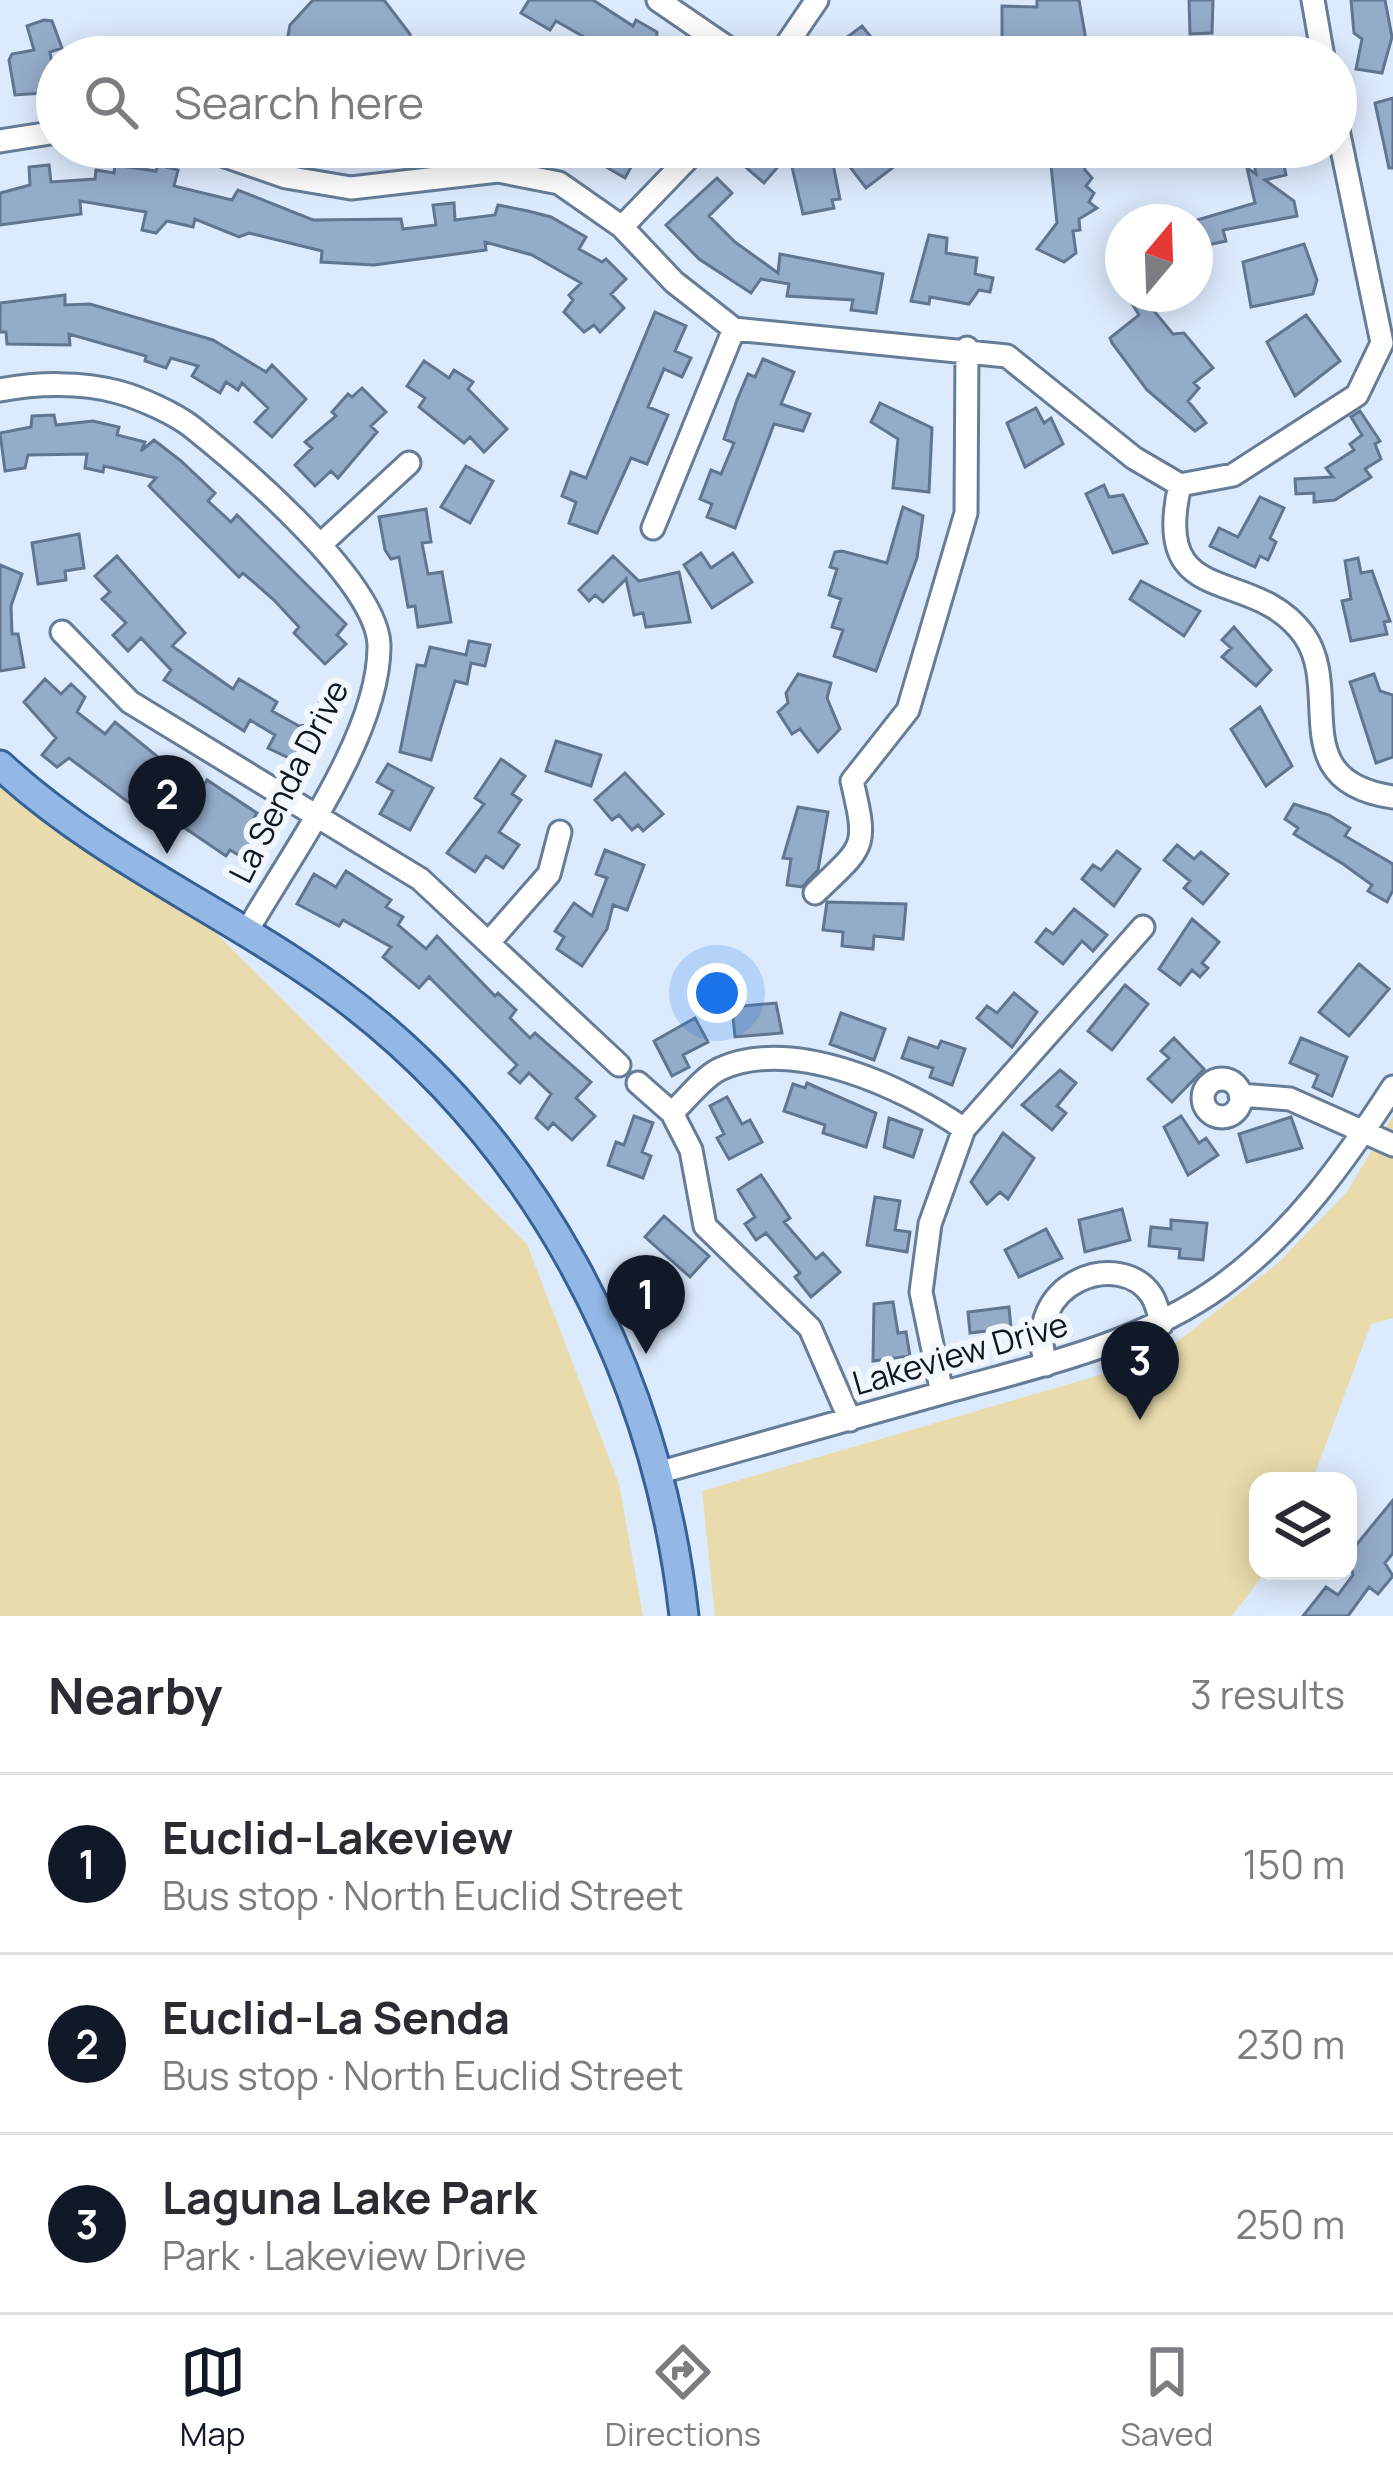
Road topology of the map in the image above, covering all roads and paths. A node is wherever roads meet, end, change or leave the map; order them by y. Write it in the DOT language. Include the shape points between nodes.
graph roads {
  1 [pos="658,0"];
  2 [pos="817,0"];
  3 [pos="1313,0"];
  4 [pos="710,36"];
  5 [pos="792,36"];
  6 [pos="1319,36"];
  7 [pos="36,135"];
  8 [pos="0,141"];
  9 [pos="260,168"];
  10 [pos="679,168"];
  11 [pos="1346,168"];
  12 [pos="622,227"];
  13 [pos="734,329"];
  14 [pos="967,348"];
  15 [pos="0,390"];
  16 [pos="409,463"];
  17 [pos="1180,485"];
  18 [pos="653,528"];
  19 [pos="320,545"];
  20 [pos="62,632"];
  21 [pos="0,765"];
  22 [pos="1393,797"];
  23 [pos="312,816"];
  24 [pos="560,832"];
  25 [pos="815,893"];
  26 [pos="1143,927"];
  27 [pos="246,933"];
  28 [pos="491,940"];
  29 [pos="619,1065"];
  30 [pos="638,1083"];
  31 [pos="1393,1087"];
  32 [pos="1240,1095"];
  33 [pos="672,1114"];
  34 [pos="964,1129"];
  35 [pos="1363,1133"];
  36 [pos="1393,1145"];
  37 [pos="1162,1324"];
  38 [pos="1046,1366"];
  39 [pos="942,1393"];
  40 [pos="850,1420"];
  41 [pos="661,1472"];
  42 [pos="685,1616"];
  1 -- 4 [label="street"];
  2 -- 5 [label="street"];
  3 -- 6 [label="street"];
  7 -- 8 [label="street"];
  9 -- 12 [label="street" via="352,188 498,170 559,183"];
  10 -- 12 [label="street"];
  11 -- 17 [label="street" via="1382,343 1357,395 1233,475"];
  12 -- 13 [label="street"];
  13 -- 14 [label="street"];
  13 -- 18 [label="street"];
  14 -- 17 [label="street" via="1007,356"];
  14 -- 25 [label="street" via="966,513 908,710 852,781 860,850"];
  15 -- 19 [label="street, La Senda Drive" via="35,383 117,392 188,424"];
  16 -- 19 [label="street"];
  17 -- 22 [label="street" via="1171,525 1178,556 1198,578 1288,616 1319,673 1318,728 1328,758 1351,784"];
  19 -- 23 [label="street, La Senda Drive" via="363,594 379,640 375,690"];
  20 -- 23 [label="street" via="130,702"];
  21 -- 27 [label="main road" via="87,835"];
  23 -- 27 [label="street, La Senda Drive"];
  23 -- 28 [label="street" via="420,880"];
  24 -- 28 [label="street" via="549,874"];
  26 -- 34 [label="street"];
  27 -- 41 [label="main road" via="334,990 407,1052 513,1171 592,1297"];
  28 -- 29 [label="street"];
  30 -- 33 [label="street"];
  31 -- 35 [label="street, Lakeview Drive"];
  32 -- 35 [label="street" via="1290,1099"];
  33 -- 34 [label="street" via="717,1070 769,1055 917,1096"];
  33 -- 40 [label="street" via="691,1150 705,1226 810,1328"];
  34 -- 39 [label="street" via="930,1224 921,1292"];
  35 -- 36 [label="street"];
  35 -- 37 [label="street, Lakeview Drive" via="1300,1215 1226,1283"];
  37 -- 38 [label="street, Lakeview Drive"];
  37 -- 38 [label="street" via="1151,1294 1127,1276 1078,1282 1055,1294 1041,1318"];
  38 -- 39 [label="street, Lakeview Drive"];
  39 -- 40 [label="street, Lakeview Drive"];
  40 -- 41 [label="street, Lakeview Drive"];
  41 -- 42 [label="main road"];
}
